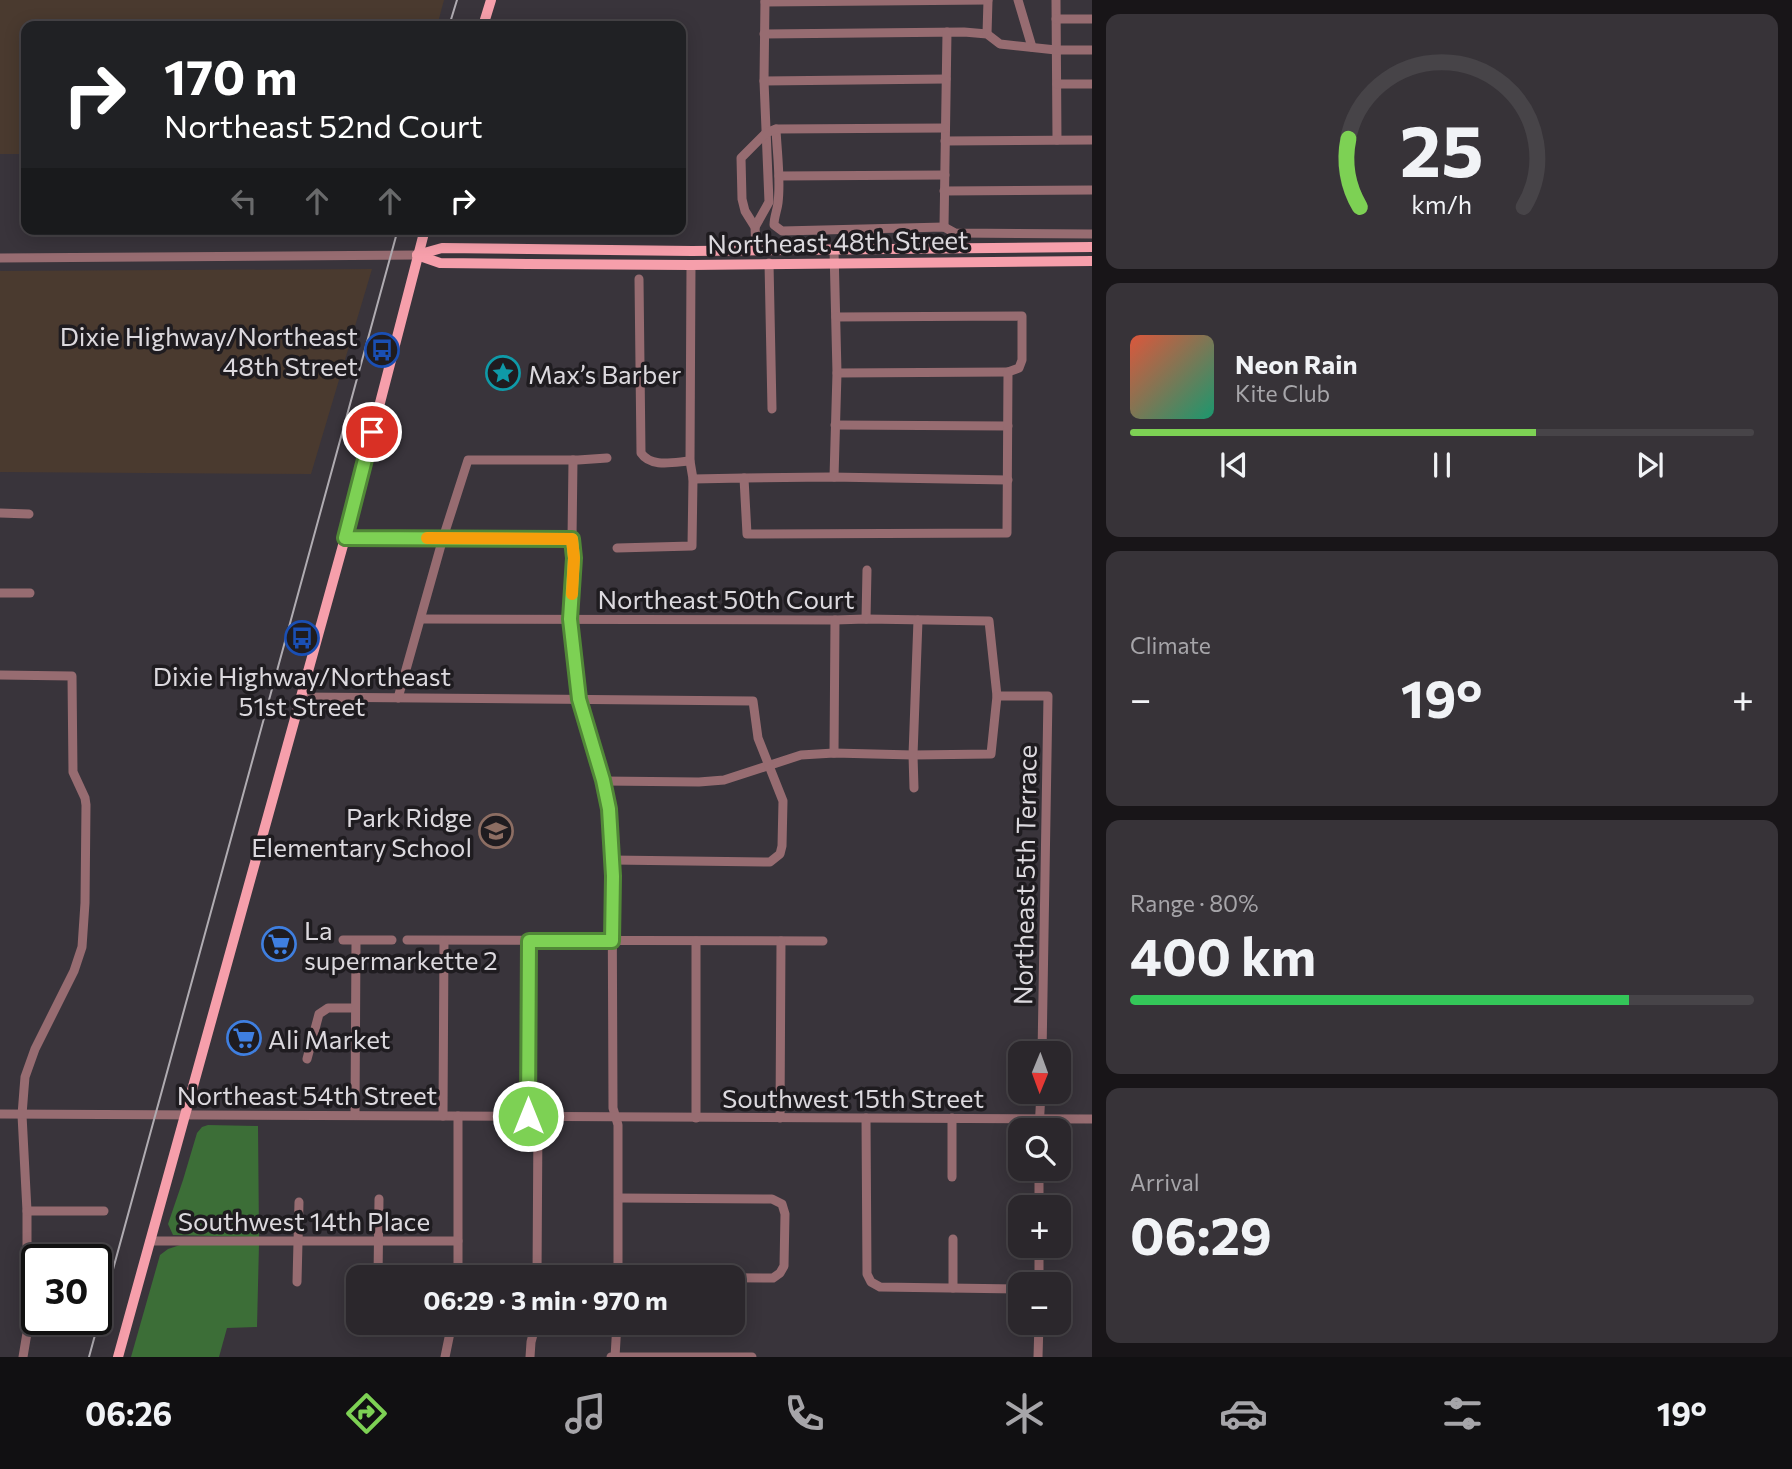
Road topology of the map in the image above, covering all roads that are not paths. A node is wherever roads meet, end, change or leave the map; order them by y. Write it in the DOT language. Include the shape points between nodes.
graph roads {
  1 [pos="491,0"];
  2 [pos="988,0"];
  3 [pos="1018,0"];
  4 [pos="1056,0"];
  5 [pos="765,1"];
  6 [pos="1056,19"];
  7 [pos="1092,19"];
  8 [pos="485,21"];
  9 [pos="947,32"];
  10 [pos="764,34"];
  11 [pos="987,34"];
  12 [pos="1032,47"];
  13 [pos="1056,50"];
  14 [pos="1092,50"];
  15 [pos="946,79"];
  16 [pos="764,81"];
  17 [pos="1056,84"];
  18 [pos="1092,84"];
  19 [pos="945,128"];
  20 [pos="771,131"];
  21 [pos="1057,140"];
  22 [pos="1092,140"];
  23 [pos="945,141"];
  24 [pos="945,175"];
  25 [pos="779,176"];
  26 [pos="1092,190"];
  27 [pos="944,191"];
  28 [pos="755,227"];
  29 [pos="944,227"];
  30 [pos="1092,234"];
  31 [pos="423,235"];
  32 [pos="1092,247"];
  33 [pos="834,249"];
  34 [pos="755,250"];
  35 [pos="417,255"];
  36 [pos="0,258"];
  37 [pos="1092,261"];
  38 [pos="834,263"];
  39 [pos="672,264"];
  40 [pos="769,264"];
  41 [pos="691,265"];
  42 [pos="639,279"];
  43 [pos="836,317"];
  44 [pos="1008,372"];
  45 [pos="837,373"];
  46 [pos="772,409"];
  47 [pos="835,425"];
  48 [pos="1008,426"];
  49 [pos="607,458"];
  50 [pos="573,460"];
  51 [pos="690,461"];
  52 [pos="834,477"];
  53 [pos="744,478"];
  54 [pos="693,479"];
  55 [pos="1007,480"];
  56 [pos="0,513"];
  57 [pos="29,514"];
  58 [pos="345,538"];
  59 [pos="443,538"];
  60 [pos="572,539"];
  61 [pos="617,548"];
  62 [pos="867,570"];
  63 [pos="0,593"];
  64 [pos="30,593"];
  65 [pos="421,619"];
  66 [pos="570,619"];
  67 [pos="866,619"];
  68 [pos="835,620"];
  69 [pos="918,620"];
  70 [pos="0,675"];
  71 [pos="998,696"];
  72 [pos="398,698"];
  73 [pos="579,699"];
  74 [pos="299,700"];
  75 [pos="834,753"];
  76 [pos="913,755"];
  77 [pos="769,765"];
  78 [pos="603,780"];
  79 [pos="914,788"];
  80 [pos="612,860"];
  81 [pos="343,940"];
  82 [pos="392,940"];
  83 [pos="407,940"];
  84 [pos="356,941"];
  85 [pos="444,941"];
  86 [pos="529,941"];
  87 [pos="612,941"];
  88 [pos="696,941"];
  89 [pos="781,941"];
  90 [pos="823,941"];
  91 [pos="355,1008"];
  92 [pos="1042,1041"];
  93 [pos="307,1059"];
  94 [pos="0,1114"];
  95 [pos="22,1115"];
  96 [pos="184,1115"];
  97 [pos="355,1115"];
  98 [pos="443,1116"];
  99 [pos="458,1116"];
  100 [pos="533,1117"];
  101 [pos="615,1117"];
  102 [pos="696,1118"];
  103 [pos="780,1118"];
  104 [pos="866,1118"];
  105 [pos="952,1118"];
  106 [pos="1008,1119"];
  107 [pos="1071,1119"];
  108 [pos="1092,1119"];
  109 [pos="952,1177"];
  110 [pos="619,1198"];
  111 [pos="379,1199"];
  112 [pos="299,1202"];
  113 [pos="27,1211"];
  114 [pos="104,1211"];
  115 [pos="953,1239"];
  116 [pos="150,1241"];
  117 [pos="298,1241"];
  118 [pos="379,1241"];
  119 [pos="458,1241"];
  120 [pos="378,1265"];
  121 [pos="458,1265"];
  122 [pos="537,1265"];
  123 [pos="618,1265"];
  124 [pos="745,1278"];
  125 [pos="297,1282"];
  126 [pos="953,1288"];
  127 [pos="1008,1289"];
  128 [pos="449,1335"];
  129 [pos="533,1335"];
  130 [pos="616,1335"];
  131 [pos="1039,1335"];
  132 [pos="23,1357"];
  133 [pos="118,1357"];
  134 [pos="445,1357"];
  135 [pos="530,1357"];
  136 [pos="614,1357"];
  137 [pos="697,1357"];
  138 [pos="752,1357"];
  139 [pos="1038,1357"];
  1 -- 8 [label="main road"];
  2 -- 5 [label="street"];
  2 -- 11 [label="street"];
  3 -- 12 [label="street"];
  4 -- 6 [label="street"];
  5 -- 10 [label="street"];
  6 -- 7 [label="street"];
  6 -- 13 [label="street"];
  9 -- 10 [label="street"];
  9 -- 11 [label="street"];
  9 -- 15 [label="street"];
  10 -- 16 [label="street"];
  11 -- 12 [label="street" via="1000,44"];
  12 -- 13 [label="street"];
  13 -- 14 [label="street"];
  13 -- 17 [label="street"];
  15 -- 16 [label="street"];
  15 -- 19 [label="street"];
  16 -- 20 [label="street"];
  17 -- 18 [label="street"];
  17 -- 21 [label="street"];
  19 -- 20 [label="street"];
  19 -- 23 [label="street"];
  20 -- 25 [label="street"];
  20 -- 28 [label="street" via="769,202"];
  20 -- 28 [label="street" via="741,158 742,199"];
  21 -- 22 [label="street"];
  21 -- 23 [label="street"];
  23 -- 24 [label="street"];
  24 -- 25 [label="street"];
  24 -- 27 [label="street"];
  25 -- 29 [label="street" via="774,225 782,231"];
  26 -- 27 [label="street"];
  27 -- 29 [label="street"];
  28 -- 34 [label="street"];
  29 -- 30 [label="street" via="955,233"];
  31 -- 35 [label="main road"];
  32 -- 33 [label="main road, Northeast 48th Street"];
  33 -- 34 [label="main road, Northeast 48th Street"];
  33 -- 38 [label="street"];
  34 -- 35 [label="main road, Northeast 48th Street" via="442,248"];
  34 -- 39 [label="main road" via="745,260"];
  35 -- 36 [label="street, Northeast 48th Street"];
  35 -- 39 [label="main road, Northeast 48th Street" via="440,263"];
  35 -- 58 [label="main road"];
  37 -- 38 [label="main road, Northeast 48th Street"];
  38 -- 40 [label="main road, Northeast 48th Street"];
  38 -- 43 [label="street"];
  39 -- 41 [label="main road, Northeast 48th Street"];
  40 -- 41 [label="main road, Northeast 48th Street"];
  40 -- 46 [label="street"];
  41 -- 51 [label="street"];
  42 -- 51 [label="street" via="642,453 652,462"];
  43 -- 44 [label="street" via="1022,316 1022,360 1019,368"];
  43 -- 45 [label="street"];
  44 -- 45 [label="street"];
  44 -- 48 [label="street"];
  45 -- 47 [label="street"];
  47 -- 48 [label="street"];
  47 -- 52 [label="street"];
  48 -- 55 [label="street"];
  49 -- 50 [label="street"];
  50 -- 59 [label="street" via="468,460"];
  50 -- 60 [label="street"];
  51 -- 54 [label="street"];
  52 -- 53 [label="street"];
  52 -- 55 [label="street"];
  53 -- 54 [label="street"];
  53 -- 55 [label="street" via="747,534 1007,533"];
  54 -- 61 [label="street" via="691,546"];
  56 -- 57 [label="street"];
  58 -- 59 [label="street"];
  58 -- 74 [label="main road"];
  59 -- 60 [label="street"];
  59 -- 65 [label="street"];
  60 -- 66 [label="street"];
  62 -- 67 [label="street"];
  63 -- 64 [label="street"];
  65 -- 66 [label="street, Northeast 50th Court"];
  65 -- 72 [label="street"];
  66 -- 68 [label="street, Northeast 50th Court"];
  66 -- 73 [label="street"];
  67 -- 68 [label="street, Northeast 50th Court"];
  67 -- 69 [label="street, Northeast 50th Court"];
  68 -- 75 [label="street"];
  69 -- 71 [label="street, Northeast 50th Court" via="989,621"];
  69 -- 76 [label="street"];
  70 -- 95 [label="street" via="72,676 73,772 86,805 84,933 79,959 29,1064"];
  71 -- 76 [label="street" via="991,754"];
  71 -- 92 [label="street, Northeast 5th Terrace" via="1048,696"];
  72 -- 73 [label="street"];
  72 -- 74 [label="street" via="355,697 335,706"];
  73 -- 77 [label="street" via="753,701 758,738"];
  73 -- 78 [label="street"];
  74 -- 96 [label="main road"];
  75 -- 76 [label="street"];
  75 -- 77 [label="street" via="801,754"];
  76 -- 79 [label="street"];
  77 -- 78 [label="street" via="724,780"];
  77 -- 80 [label="street" via="783,802 782,846 770,862"];
  78 -- 80 [label="street"];
  80 -- 87 [label="street"];
  81 -- 84 [label="street"];
  82 -- 84 [label="street"];
  83 -- 85 [label="street"];
  84 -- 91 [label="street"];
  85 -- 86 [label="street"];
  85 -- 98 [label="street"];
  86 -- 87 [label="street"];
  86 -- 100 [label="street"];
  87 -- 88 [label="street"];
  87 -- 101 [label="street"];
  88 -- 89 [label="street"];
  88 -- 102 [label="street"];
  89 -- 90 [label="street"];
  89 -- 103 [label="street"];
  91 -- 93 [label="street" via="319,1014"];
  91 -- 97 [label="street"];
  94 -- 95 [label="street, Northeast 54th Street"];
  95 -- 96 [label="street, Northeast 54th Street"];
  95 -- 113 [label="street"];
  96 -- 97 [label="street, Northeast 54th Street"];
  96 -- 116 [label="main road"];
  97 -- 98 [label="street, Northeast 54th Street"];
  98 -- 99 [label="street, Northeast 54th Street"];
  99 -- 100 [label="street, Northeast 54th Street"];
  99 -- 119 [label="street"];
  100 -- 101 [label="street, Northeast 54th Street"];
  100 -- 122 [label="street"];
  101 -- 102 [label="street, Southwest 15th Street"];
  101 -- 110 [label="street"];
  102 -- 103 [label="street, Southwest 15th Street"];
  103 -- 104 [label="street, Southwest 15th Street"];
  104 -- 105 [label="street, Southwest 15th Street"];
  104 -- 126 [label="street" via="867,1274 871,1282 880,1287"];
  105 -- 106 [label="street, Southwest 15th Street"];
  105 -- 109 [label="street"];
  107 -- 108 [label="street, Southwest 15th Street"];
  110 -- 123 [label="street"];
  110 -- 124 [label="street" via="772,1199 782,1204 784,1266 773,1278"];
  111 -- 118 [label="street"];
  112 -- 117 [label="street"];
  113 -- 114 [label="street"];
  113 -- 132 [label="street"];
  115 -- 126 [label="street"];
  116 -- 117 [label="street, Southwest 14th Place"];
  116 -- 133 [label="main road"];
  117 -- 118 [label="street, Southwest 14th Place"];
  117 -- 125 [label="street"];
  118 -- 119 [label="street, Southwest 14th Place"];
  118 -- 120 [label="street"];
  119 -- 121 [label="street"];
  126 -- 127 [label="street"];
  128 -- 134 [label="street"];
  129 -- 135 [label="street"];
  130 -- 136 [label="street"];
  131 -- 139 [label="street"];
  136 -- 137 [label="street"];
  137 -- 138 [label="street"];
}
